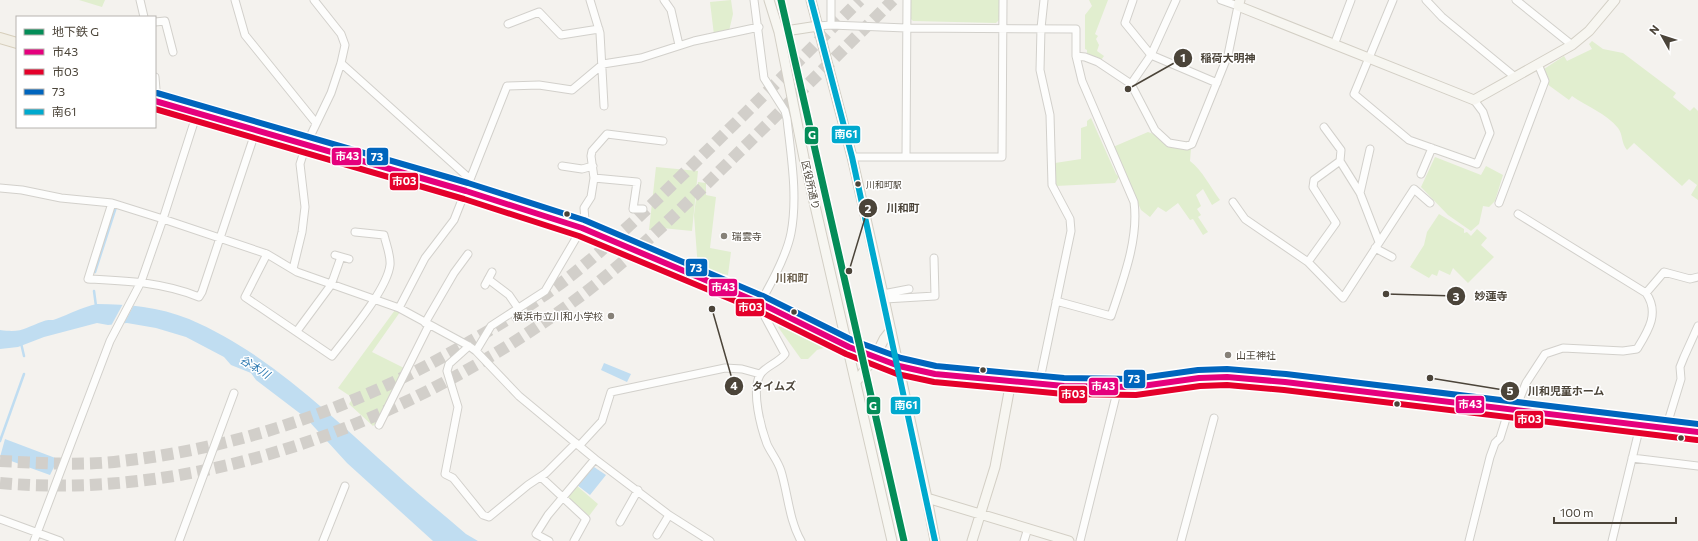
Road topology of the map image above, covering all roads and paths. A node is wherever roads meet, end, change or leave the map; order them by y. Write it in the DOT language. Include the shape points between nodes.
graph roads {
  1 [pos="140,0"];
  2 [pos="235,0"];
  3 [pos="314,0"];
  4 [pos="590,0"];
  5 [pos="664,0"];
  6 [pos="754,0"];
  7 [pos="769,0"];
  8 [pos="812,0"];
  9 [pos="831,0"];
  10 [pos="907,0"];
  11 [pos="1003,0"];
  12 [pos="1044,0"];
  13 [pos="1133,0"];
  14 [pos="1176,0"];
  15 [pos="1221,0"];
  16 [pos="1352,0"];
  17 [pos="1393,0"];
  18 [pos="1426,0"];
  19 [pos="1516,0"];
  20 [pos="1615,0"];
  21 [pos="1239,3"];
  22 [pos="144,16"];
  23 [pos="156,22"];
  24 [pos="508,24"];
  25 [pos="831,25"];
  26 [pos="818,26"];
  27 [pos="759,27"];
  28 [pos="1003,27"];
  29 [pos="906,28"];
  30 [pos="1041,28"];
  31 [pos="599,29"];
  32 [pos="779,32"];
  33 [pos="0,38"];
  34 [pos="16,43"];
  35 [pos="679,45"];
  36 [pos="1334,45"];
  37 [pos="1572,45"];
  38 [pos="173,52"];
  39 [pos="1151,55"];
  40 [pos="1076,56"];
  41 [pos="1370,59"];
  42 [pos="341,63"];
  43 [pos="603,64"];
  44 [pos="1538,64"];
  45 [pos="1515,77"];
  46 [pos="1217,83"];
  47 [pos="1131,84"];
  48 [pos="1474,100"];
  49 [pos="156,101"];
  50 [pos="604,106"];
  51 [pos="197,113"];
  52 [pos="316,123"];
  53 [pos="1324,127"];
  54 [pos="256,130"];
  55 [pos="663,141"];
  56 [pos="306,145"];
  57 [pos="1432,148"];
  58 [pos="1370,149"];
  59 [pos="852,157"];
  60 [pos="906,157"];
  61 [pos="791,158"];
  62 [pos="804,158"];
  63 [pos="1340,161"];
  64 [pos="562,166"];
  65 [pos="593,166"];
  66 [pos="1421,174"];
  67 [pos="594,178"];
  68 [pos="470,179"];
  69 [pos="0,188"];
  70 [pos="466,191"];
  71 [pos="1360,193"];
  72 [pos="1233,202"];
  73 [pos="112,203"];
  74 [pos="1430,203"];
  75 [pos="1499,203"];
  76 [pos="642,209"];
  77 [pos="1518,214"];
  78 [pos="163,219"];
  79 [pos="582,228"];
  80 [pos="354,232"];
  81 [pos="219,238"];
  82 [pos="1379,242"];
  83 [pos="1375,248"];
  84 [pos="267,254"];
  85 [pos="468,254"];
  86 [pos="1392,257"];
  87 [pos="934,258"];
  88 [pos="349,259"];
  89 [pos="1308,262"];
  90 [pos="293,269"];
  91 [pos="492,272"];
  92 [pos="1698,277"];
  93 [pos="140,284"];
  94 [pos="331,285"];
  95 [pos="909,289"];
  96 [pos="1646,293"];
  97 [pos="884,296"];
  98 [pos="374,299"];
  99 [pos="1056,302"];
  100 [pos="763,304"];
  101 [pos="399,308"];
  102 [pos="518,308"];
  103 [pos="427,324"];
  104 [pos="1698,326"];
  105 [pos="891,330"];
  106 [pos="297,331"];
  107 [pos="469,346"];
  108 [pos="849,347"];
  109 [pos="476,351"];
  110 [pos="876,358"];
  111 [pos="898,366"];
  112 [pos="760,374"];
  113 [pos="1011,381"];
  114 [pos="856,382"];
  115 [pos="1039,384"];
  116 [pos="1118,388"];
  117 [pos="234,393"];
  118 [pos="1512,410"];
  119 [pos="1214,418"];
  120 [pos="379,425"];
  121 [pos="1640,426"];
  122 [pos="1666,428"];
  123 [pos="1698,432"];
  124 [pos="577,445"];
  125 [pos="1632,458"];
  126 [pos="595,459"];
  127 [pos="1698,466"];
  128 [pos="541,477"];
  129 [pos="345,486"];
  130 [pos="638,490"];
  131 [pos="563,497"];
  132 [pos="927,498"];
  133 [pos="980,514"];
  134 [pos="669,515"];
  135 [pos="0,519"];
  136 [pos="620,522"];
  137 [pos="1028,528"];
  138 [pos="38,532"];
  139 [pos="657,534"];
  140 [pos="34,541"];
  141 [pos="60,541"];
  142 [pos="179,541"];
  143 [pos="324,541"];
  144 [pos="549,541"];
  145 [pos="574,541"];
  146 [pos="710,541"];
  147 [pos="801,541"];
  148 [pos="892,541"];
  149 [pos="935,541"];
  150 [pos="972,541"];
  151 [pos="1024,541"];
  152 [pos="1070,541"];
  153 [pos="1080,541"];
  154 [pos="1181,541"];
  155 [pos="1469,541"];
  156 [pos="1612,541"];
  1 -- 22 [label="street"];
  2 -- 52 [label="street" via="246,35"];
  3 -- 42 [label="street" via="341,34 345,45"];
  4 -- 31 [label="street"];
  5 -- 35 [label="street" via="671,10"];
  6 -- 27 [label="street"];
  7 -- 32 [label="street, 区役所通り"];
  8 -- 26 [label="street"];
  9 -- 25 [label="street"];
  10 -- 29 [label="street"];
  11 -- 28 [label="street"];
  12 -- 30 [label="street"];
  13 -- 39 [label="street" via="1125,23"];
  14 -- 39 [label="street"];
  15 -- 21 [label="street"];
  16 -- 36 [label="street"];
  17 -- 41 [label="street"];
  18 -- 45 [label="street" via="1442,17"];
  19 -- 37 [label="street"];
  20 -- 37 [label="street" via="1589,31"];
  21 -- 36 [label="street"];
  21 -- 46 [label="street" via="1228,55"];
  23 -- 38 [label="street" via="165,21"];
  24 -- 31 [label="street" via="539,12 561,34"];
  25 -- 26 [label="street"];
  25 -- 29 [label="street"];
  26 -- 32 [label="street"];
  26 -- 59 [label="street"];
  27 -- 35 [label="street"];
  27 -- 61 [label="street" via="764,78 785,111"];
  28 -- 29 [label="street"];
  28 -- 30 [label="street"];
  28 -- 60 [label="street" via="1002,157"];
  29 -- 60 [label="street"];
  30 -- 40 [label="street" via="1076,29"];
  30 -- 99 [label="street" via="1040,70 1050,115 1052,185 1070,219"];
  31 -- 43 [label="street"];
  32 -- 62 [label="street, 区役所通り"];
  33 -- 34 [label="main road"];
  35 -- 43 [label="street" via="641,58"];
  36 -- 41 [label="street"];
  37 -- 44 [label="street"];
  39 -- 46 [label="street"];
  39 -- 47 [label="street"];
  40 -- 47 [label="street" via="1085,56 1098,62"];
  40 -- 99 [label="street" via="1082,81 1134,202 1136,223 1123,280 1111,316"];
  41 -- 48 [label="street"];
  41 -- 57 [label="street" via="1354,94 1409,140"];
  42 -- 52 [label="street" via="331,93"];
  42 -- 68 [label="street"];
  43 -- 50 [label="street"];
  43 -- 68 [label="street" via="572,90 539,85 507,86"];
  44 -- 45 [label="street"];
  44 -- 75 [label="street" via="1545,81"];
  45 -- 48 [label="street"];
  46 -- 47 [label="street" via="1192,144 1188,146 1169,143 1155,130"];
  48 -- 57 [label="street" via="1483,112 1490,133 1477,164"];
  49 -- 51 [label="main road"];
  51 -- 54 [label="main road"];
  51 -- 78 [label="street"];
  52 -- 56 [label="street"];
  53 -- 63 [label="street" via="1341,150"];
  54 -- 56 [label="main road"];
  54 -- 81 [label="street"];
  55 -- 65 [label="street" via="607,134 592,152"];
  56 -- 70 [label="main road"];
  56 -- 90 [label="street" via="300,164 305,207"];
  57 -- 66 [label="street"];
  58 -- 71 [label="street"];
  59 -- 60 [label="street"];
  59 -- 97 [label="street"];
  61 -- 62 [label="street"];
  61 -- 100 [label="street" via="791,232"];
  62 -- 108 [label="street, 区役所通り"];
  63 -- 71 [label="street"];
  63 -- 89 [label="street" via="1314,180 1313,186 1336,223"];
  64 -- 65 [label="street" via="582,169"];
  65 -- 67 [label="street"];
  67 -- 76 [label="street" via="637,182 633,209"];
  67 -- 79 [label="street" via="591,196 584,208 585,220"];
  68 -- 70 [label="street"];
  69 -- 73 [label="street"];
  70 -- 79 [label="main road"];
  70 -- 101 [label="street" via="454,220 424,258"];
  71 -- 82 [label="street"];
  72 -- 89 [label="street" via="1245,219"];
  73 -- 78 [label="street"];
  73 -- 93 [label="street" via="88,279"];
  74 -- 82 [label="street" via="1414,189"];
  77 -- 96 [label="street"];
  78 -- 81 [label="street"];
  78 -- 93 [label="street"];
  79 -- 100 [label="main road"];
  79 -- 102 [label="street" via="545,291"];
  80 -- 98 [label="street" via="384,235 390,265"];
  81 -- 84 [label="street"];
  81 -- 93 [label="street" via="199,297 175,288"];
  82 -- 83 [label="street"];
  83 -- 86 [label="street"];
  83 -- 89 [label="street" via="1343,298"];
  84 -- 90 [label="street"];
  84 -- 106 [label="street" via="245,297"];
  85 -- 103 [label="street" via="454,273"];
  87 -- 97 [label="street" via="935,296"];
  88 -- 94 [label="street" via="338,256"];
  90 -- 94 [label="street"];
  91 -- 102 [label="street" via="486,282 509,295"];
  92 -- 96 [label="street" via="1690,279 1664,272"];
  93 -- 138 [label="street" via="110,341"];
  94 -- 98 [label="street"];
  94 -- 106 [label="street"];
  95 -- 97 [label="street"];
  96 -- 118 [label="street" via="1651,301 1652,320 1637,349 1623,351 1563,348 1545,354"];
  97 -- 105 [label="street"];
  98 -- 101 [label="street"];
  98 -- 106 [label="street" via="332,356"];
  99 -- 115 [label="street"];
  100 -- 108 [label="main road"];
  100 -- 112 [label="street" via="765,317 784,354 780,360"];
  101 -- 103 [label="street"];
  102 -- 109 [label="street" via="491,326"];
  103 -- 107 [label="street"];
  103 -- 120 [label="street"];
  104 -- 122 [label="street" via="1682,362 1681,379"];
  105 -- 110 [label="street"];
  105 -- 111 [label="street"];
  107 -- 109 [label="street"];
  107 -- 128 [label="street" via="449,364 448,371 458,407 445,474 453,478 483,515 489,517"];
  108 -- 110 [label="main road"];
  108 -- 114 [label="street, 区役所通り"];
  109 -- 124 [label="street" via="519,396"];
  110 -- 111 [label="main road"];
  110 -- 114 [label="street"];
  111 -- 113 [label="main road" via="935,374"];
  111 -- 132 [label="street"];
  112 -- 124 [label="street" via="725,368 611,392 602,421"];
  112 -- 147 [label="street" via="757,385 758,411 767,445 780,469"];
  113 -- 115 [label="main road"];
  113 -- 133 [label="street" via="995,467"];
  114 -- 148 [label="street, 区役所通り"];
  115 -- 116 [label="main road"];
  116 -- 118 [label="main road" via="1227,377"];
  116 -- 153 [label="street"];
  117 -- 142 [label="street"];
  118 -- 121 [label="main road"];
  118 -- 155 [label="street" via="1490,457"];
  119 -- 154 [label="street"];
  121 -- 122 [label="main road"];
  121 -- 125 [label="street"];
  122 -- 123 [label="main road"];
  124 -- 126 [label="street"];
  124 -- 128 [label="street"];
  125 -- 127 [label="street"];
  125 -- 156 [label="street"];
  126 -- 130 [label="street"];
  126 -- 131 [label="street"];
  128 -- 131 [label="street"];
  129 -- 143 [label="street"];
  130 -- 134 [label="street"];
  130 -- 136 [label="street"];
  131 -- 144 [label="street" via="536,534"];
  131 -- 145 [label="street" via="586,519"];
  132 -- 133 [label="street"];
  132 -- 149 [label="street"];
  133 -- 137 [label="street"];
  133 -- 150 [label="street"];
  134 -- 139 [label="street"];
  134 -- 146 [label="street"];
  135 -- 138 [label="street"];
  137 -- 151 [label="street"];
  137 -- 152 [label="street"];
  138 -- 140 [label="street"];
  138 -- 141 [label="street"];
}
